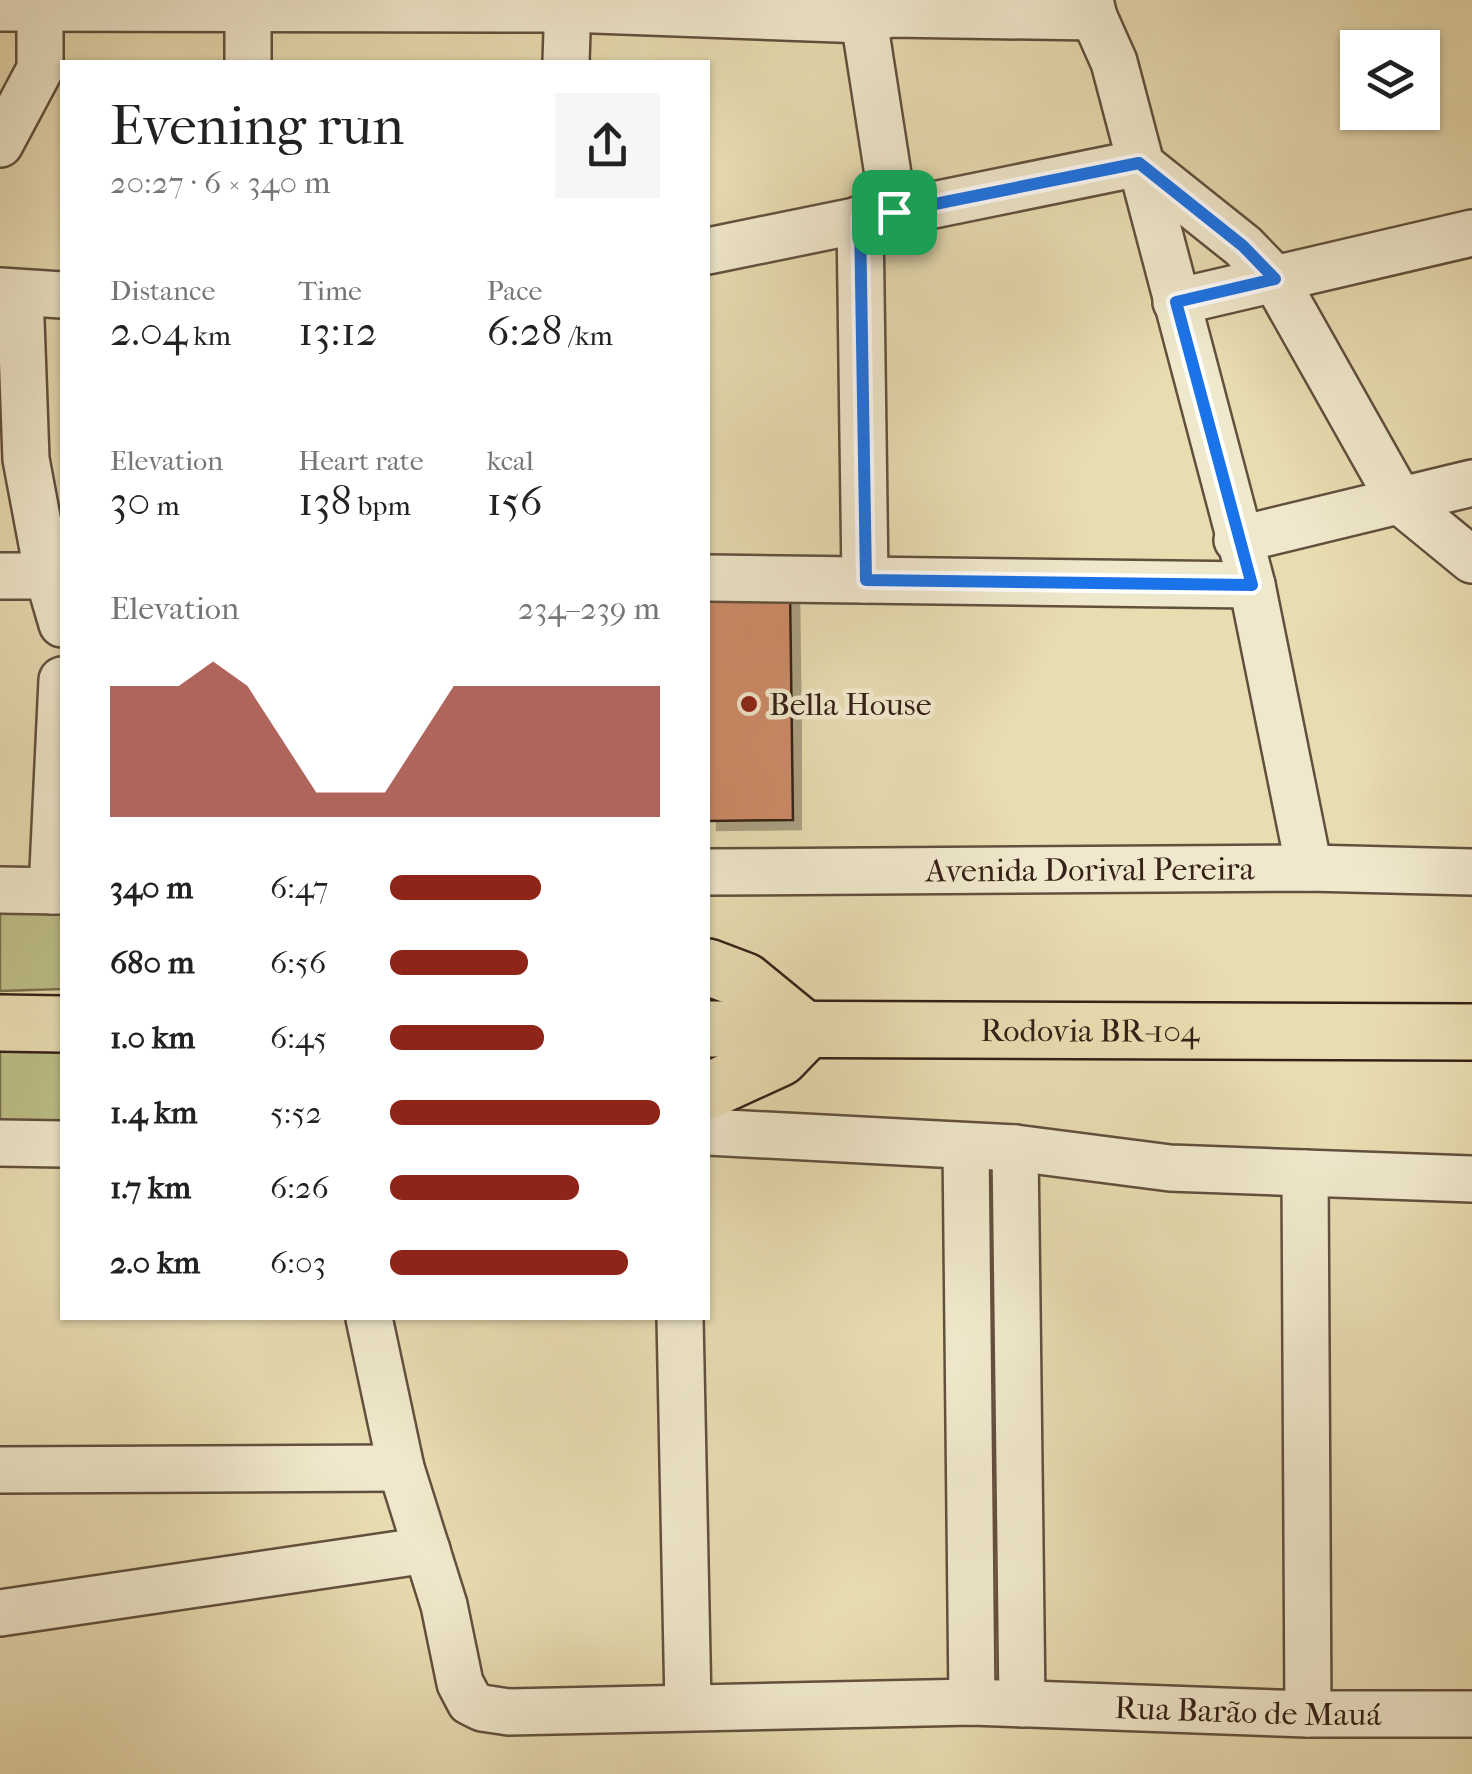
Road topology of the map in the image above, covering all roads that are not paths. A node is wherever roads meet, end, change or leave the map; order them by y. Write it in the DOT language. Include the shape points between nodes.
graph roads {
  1 [pos="568,4"];
  2 [pos="20,8"];
  3 [pos="248,8"];
  4 [pos="1092,9"];
  5 [pos="881,12"];
  6 [pos="248,60"];
  7 [pos="566,60"];
  8 [pos="0,144"];
  9 [pos="1139,163"];
  10 [pos="877,216"];
  11 [pos="1472,233"];
  12 [pos="710,251"];
  13 [pos="1275,279"];
  14 [pos="28,293"];
  15 [pos="1176,302"];
  16 [pos="1472,483"];
  17 [pos="1400,501"];
  18 [pos="1238,540"];
  19 [pos="1472,560"];
  20 [pos="0,576"];
  21 [pos="55,576"];
  22 [pos="710,578"];
  23 [pos="866,580"];
  24 [pos="1252,585"];
  25 [pos="60,610"];
  26 [pos="60,764"];
  27 [pos="1309,868"];
  28 [pos="710,872"];
  29 [pos="1472,872"];
  30 [pos="0,890"];
  31 [pos="57,891"];
  32 [pos="710,968"];
  33 [pos="0,1024"];
  34 [pos="60,1024"];
  35 [pos="710,1030"];
  36 [pos="806,1031"];
  37 [pos="1472,1032"];
  38 [pos="710,1091"];
  39 [pos="710,1132"];
  40 [pos="0,1144"];
  41 [pos="60,1144"];
  42 [pos="966,1146"];
  43 [pos="1015,1148"];
  44 [pos="1305,1173"];
  45 [pos="1472,1179"];
  46 [pos="369,1320"];
  47 [pos="680,1320"];
  48 [pos="401,1468"];
  49 [pos="0,1470"];
  50 [pos="427,1550"];
  51 [pos="0,1614"];
  52 [pos="972,1702"];
  53 [pos="1022,1704"];
  54 [pos="688,1705"];
  55 [pos="1308,1714"];
  56 [pos="1472,1714"];
  1 -- 3 [label="street"];
  1 -- 5 [label="street"];
  1 -- 7 [label="street"];
  2 -- 3 [label="street"];
  2 -- 8 [label="street" via="40,69"];
  3 -- 6 [label="street"];
  4 -- 5 [label="street"];
  4 -- 9 [label="street" via="1114,62"];
  5 -- 10 [label="street"];
  9 -- 10 [label="street"];
  9 -- 13 [label="street"];
  9 -- 15 [label="street"];
  10 -- 12 [label="street"];
  10 -- 23 [label="street"];
  11 -- 13 [label="street"];
  13 -- 15 [label="street"];
  13 -- 17 [label="street"];
  14 -- 21 [label="street" via="26,459"];
  15 -- 18 [label="street"];
  16 -- 17 [label="street"];
  17 -- 18 [label="street"];
  17 -- 19 [label="street"];
  18 -- 24 [label="street"];
  20 -- 21 [label="street"];
  21 -- 25 [label="street"];
  22 -- 23 [label="street"];
  23 -- 24 [label="street"];
  24 -- 27 [label="street"];
  26 -- 31 [label="street"];
  27 -- 28 [label="street, Avenida Dorival Pereira"];
  27 -- 29 [label="street, Avenida Dorival Pereira"];
  30 -- 31 [label="street"];
  32 -- 36 [label="highway" via="745,981"];
  33 -- 34 [label="highway"];
  35 -- 36 [label="highway, Rodovia BR-104"];
  36 -- 37 [label="highway, Rodovia BR-104"];
  36 -- 38 [label="highway" via="780,1058"];
  39 -- 42 [label="street"];
  40 -- 41 [label="street"];
  42 -- 43 [label="street"];
  42 -- 52 [label="street"];
  43 -- 44 [label="street" via="1170,1168"];
  43 -- 53 [label="street"];
  44 -- 45 [label="street"];
  44 -- 55 [label="street"];
  46 -- 48 [label="street"];
  47 -- 54 [label="street"];
  48 -- 49 [label="street"];
  48 -- 50 [label="street"];
  50 -- 51 [label="street"];
  50 -- 54 [label="street, Rua Barão de Mauá" via="470,1702 509,1712"];
  52 -- 53 [label="street, Rua Barão de Mauá"];
  52 -- 54 [label="street, Rua Barão de Mauá"];
  53 -- 55 [label="street, Rua Barão de Mauá"];
  55 -- 56 [label="street, Rua Barão de Mauá"];
}
